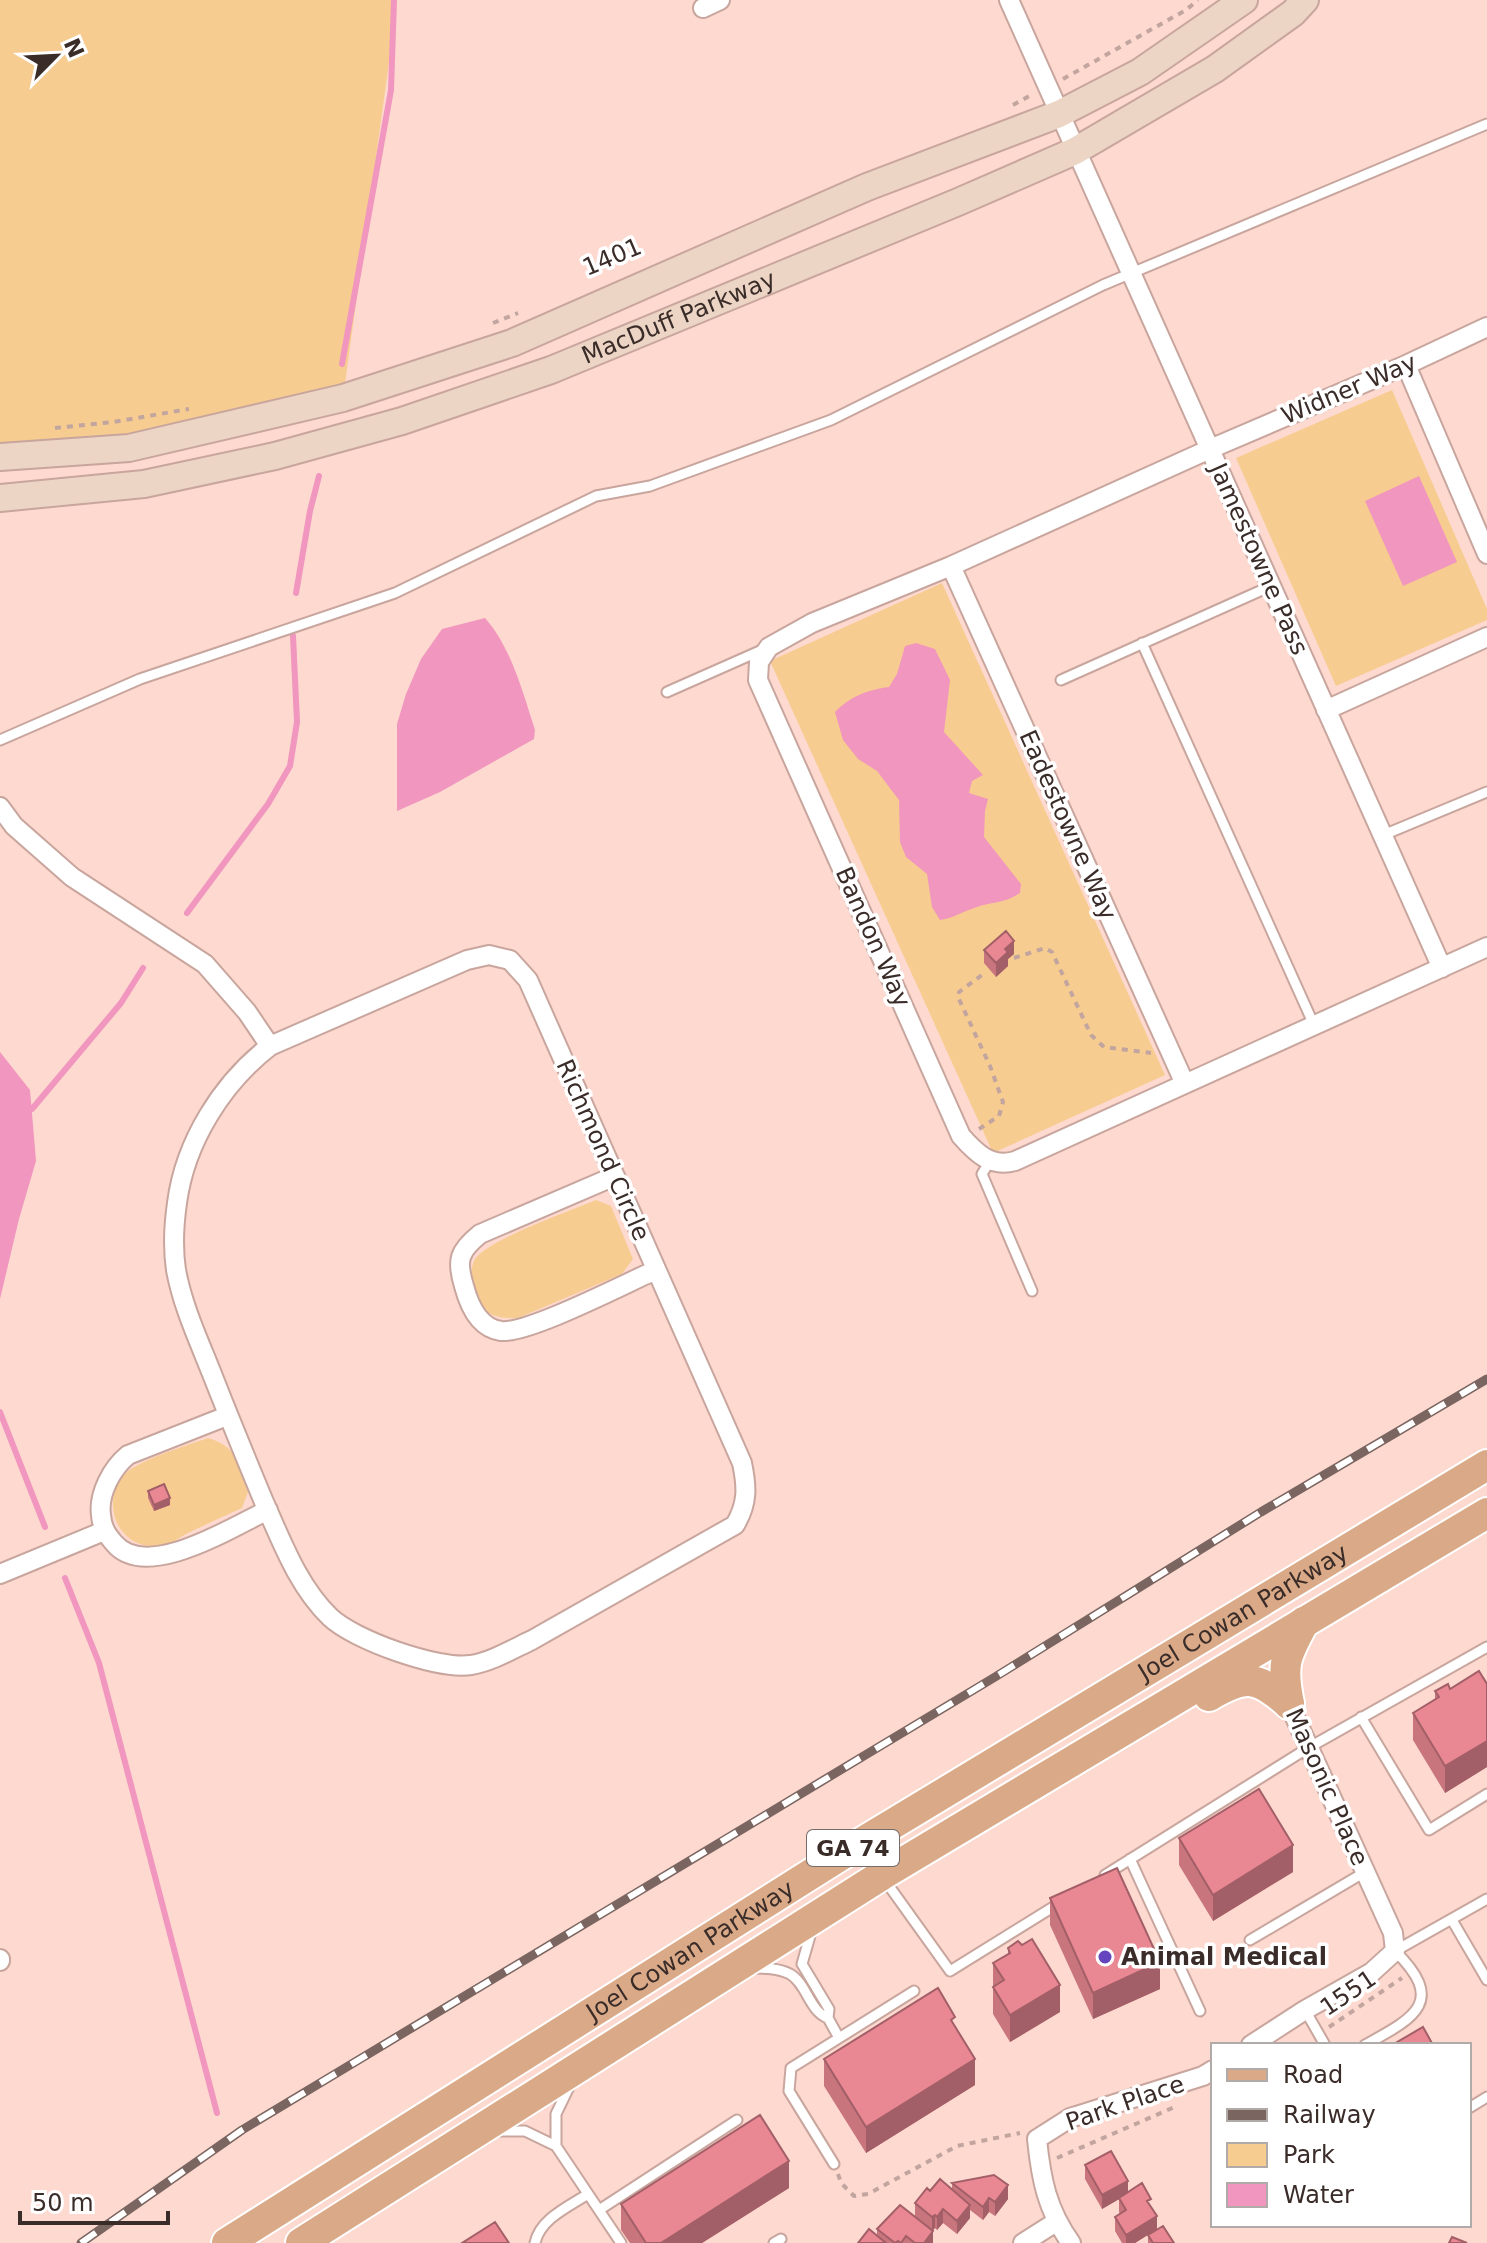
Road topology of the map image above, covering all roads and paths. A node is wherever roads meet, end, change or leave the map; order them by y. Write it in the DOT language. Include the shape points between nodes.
graph roads {
  1 [pos="1009,0"];
  2 [pos="1198,0"];
  3 [pos="1244,0"];
  4 [pos="1305,0"];
  5 [pos="1046,88"];
  6 [pos="1009,107"];
  7 [pos="1059,114"];
  8 [pos="1487,124"];
  9 [pos="1075,151"];
  10 [pos="1132,274"];
  11 [pos="529,309"];
  12 [pos="487,325"];
  13 [pos="1487,327"];
  14 [pos="1406,365"];
  15 [pos="202,406"];
  16 [pos="43,430"];
  17 [pos="1210,449"];
  18 [pos="0,457"];
  19 [pos="0,498"];
  20 [pos="1487,554"];
  21 [pos="951,566"];
  22 [pos="1271,586"];
  23 [pos="1487,637"];
  24 [pos="1142,643"];
  25 [pos="769,647"];
  26 [pos="1061,680"];
  27 [pos="667,692"];
  28 [pos="1326,710"];
  29 [pos="0,740"];
  30 [pos="1487,792"];
  31 [pos="0,807"];
  32 [pos="1381,836"];
  33 [pos="1487,947"];
  34 [pos="1014,958"];
  35 [pos="1442,968"];
  36 [pos="986,972"];
  37 [pos="1314,1025"];
  38 [pos="270,1046"];
  39 [pos="1169,1050"];
  40 [pos="1185,1084"];
  41 [pos="968,1144"];
  42 [pos="990,1161"];
  43 [pos="615,1176"];
  44 [pos="656,1270"];
  45 [pos="1032,1291"];
  46 [pos="227,1416"];
  47 [pos="1487,1465"];
  48 [pos="268,1510"];
  49 [pos="1487,1513"];
  50 [pos="104,1531"];
  51 [pos="0,1574"];
  52 [pos="1304,1622"];
  53 [pos="1487,1647"];
  54 [pos="1289,1704"];
  55 [pos="1361,1717"];
  56 [pos="1308,1748"];
  57 [pos="1047,1775"];
  58 [pos="1487,1794"];
  59 [pos="1130,1859"];
  60 [pos="1365,1872"];
  61 [pos="882,1875"];
  62 [pos="1091,1883"];
  63 [pos="1066,1899"];
  64 [pos="1487,1899"];
  65 [pos="815,1917"];
  66 [pos="1452,1920"];
  67 [pos="1250,1940"];
  68 [pos="1395,1951"];
  69 [pos="736,1967"];
  70 [pos="1414,1970"];
  71 [pos="1487,1980"];
  72 [pos="914,1991"];
  73 [pos="1305,2010"];
  74 [pos="1200,2011"];
  75 [pos="828,2018"];
  76 [pos="1319,2034"];
  77 [pos="839,2038"];
  78 [pos="1254,2043"];
  79 [pos="1324,2043"];
  80 [pos="1369,2043"];
  81 [pos="586,2063"];
  82 [pos="1211,2071"];
  83 [pos="1178,2105"];
  84 [pos="737,2120"];
  85 [pos="1059,2126"];
  86 [pos="476,2132"];
  87 [pos="556,2146"];
  88 [pos="834,2164"];
  89 [pos="1040,2165"];
  90 [pos="388,2188"];
  91 [pos="588,2194"];
  92 [pos="599,2210"];
  93 [pos="1056,2222"];
  94 [pos="227,2243"];
  95 [pos="301,2243"];
  96 [pos="338,2243"];
  97 [pos="535,2243"];
  98 [pos="621,2243"];
  99 [pos="1023,2243"];
  100 [pos="1071,2243"];
  1 -- 5 [label="street, Jamestowne Pass"];
  2 -- 5 [label="path"];
  3 -- 7 [label="street, MacDuff Parkway" via="1140,72"];
  4 -- 9 [label="street, MacDuff Parkway" via="1215,69"];
  5 -- 6 [label="path"];
  5 -- 7 [label="street, Jamestowne Pass"];
  7 -- 9 [label="street, Jamestowne Pass"];
  7 -- 18 [label="street, MacDuff Parkway" via="867,187 512,343 343,398 129,448"];
  8 -- 10 [label="lane"];
  9 -- 10 [label="street, Jamestowne Pass"];
  9 -- 19 [label="street, MacDuff Parkway" via="551,370 402,421 144,484"];
  10 -- 17 [label="street, Jamestowne Pass"];
  10 -- 29 [label="lane" via="831,420 650,486 596,496 395,593 140,679"];
  11 -- 12 [label="path"];
  13 -- 14 [label="street, Widner Way"];
  14 -- 17 [label="street, Widner Way"];
  14 -- 20 [label="street"];
  15 -- 16 [label="path"];
  17 -- 21 [label="street"];
  17 -- 22 [label="street, Jamestowne Pass"];
  21 -- 25 [label="street" via="812,623"];
  21 -- 39 [label="street, Eadestowne Way"];
  22 -- 24 [label="lane"];
  22 -- 28 [label="street, Jamestowne Pass"];
  23 -- 28 [label="street"];
  24 -- 26 [label="lane"];
  24 -- 37 [label="lane"];
  25 -- 27 [label="lane"];
  25 -- 41 [label="street, Bandon Way" via="759,662 758,680"];
  28 -- 32 [label="street, Jamestowne Pass"];
  30 -- 32 [label="lane"];
  31 -- 38 [label="street" via="72,877 205,964"];
  32 -- 35 [label="street, Jamestowne Pass"];
  33 -- 35 [label="street"];
  34 -- 39 [label="path" via="1045,948 1052,952 1091,1035 1104,1047"];
  35 -- 37 [label="street"];
  36 -- 41 [label="path" via="958,997 1003,1102 999,1116 977,1130"];
  37 -- 40 [label="street"];
  38 -- 43 [label="street, Richmond Circle" via="467,960 489,955 510,960 528,980"];
  38 -- 46 [label="street, Richmond Circle" via="244,1066 217,1102 187,1161 177,1202 176,1267 182,1295"];
  39 -- 40 [label="street, Eadestowne Way"];
  40 -- 42 [label="street" via="1015,1161"];
  41 -- 42 [label="street, Bandon Way"];
  42 -- 45 [label="lane" via="982,1174"];
  43 -- 44 [label="street, Richmond Circle"];
  43 -- 44 [label="street" via="480,1234 464,1247 459,1268 467,1298 480,1321 500,1331 526,1328"];
  44 -- 48 [label="street, Richmond Circle" via="742,1463 745,1509 735,1525 532,1640 469,1666 422,1660 371,1643 330,1618 291,1564"];
  46 -- 48 [label="street, Richmond Circle"];
  46 -- 50 [label="street" via="128,1455 115,1466 100,1512"];
  47 -- 94 [label="main road, Joel Cowan Parkway / GA 74" via="838,1857"];
  48 -- 50 [label="street" via="160,1556 136,1558 119,1549"];
  49 -- 52 [label="main road, Joel Cowan Parkway / GA 74"];
  50 -- 51 [label="street"];
  52 -- 54 [label="main road, Masonic Place" via="1284,1662"];
  52 -- 57 [label="main road, Joel Cowan Parkway / GA 74"];
  53 -- 55 [label="lane"];
  54 -- 56 [label="street, Masonic Place"];
  54 -- 57 [label="main road" via="1257,1681 1230,1683 1096,1761"];
  55 -- 56 [label="lane"];
  55 -- 58 [label="lane" via="1429,1830"];
  56 -- 59 [label="lane"];
  56 -- 60 [label="street, Masonic Place"];
  57 -- 61 [label="main road, Joel Cowan Parkway / GA 74"];
  59 -- 62 [label="lane"];
  59 -- 74 [label="lane"];
  60 -- 67 [label="lane"];
  60 -- 68 [label="street, Masonic Place" via="1393,1933"];
  61 -- 63 [label="lane" via="950,1971"];
  61 -- 65 [label="main road, Joel Cowan Parkway / GA 74"];
  64 -- 66 [label="lane"];
  65 -- 69 [label="main road, Joel Cowan Parkway / GA 74"];
  65 -- 75 [label="lane" via="802,1964 829,2009"];
  66 -- 68 [label="lane"];
  66 -- 71 [label="lane"];
  68 -- 70 [label="lane"];
  68 -- 73 [label="street" via="1372,1972"];
  69 -- 75 [label="lane" via="775,1969 793,1976 820,2015"];
  69 -- 81 [label="main road, Joel Cowan Parkway / GA 74"];
  70 -- 76 [label="path, 1551"];
  70 -- 80 [label="lane" via="1423,1991 1413,2014"];
  72 -- 77 [label="lane"];
  73 -- 76 [label="lane"];
  73 -- 78 [label="street"];
  75 -- 77 [label="lane"];
  76 -- 79 [label="lane"];
  77 -- 88 [label="lane" via="791,2068 789,2091"];
  81 -- 86 [label="main road, Joel Cowan Parkway / GA 74"];
  81 -- 87 [label="lane" via="556,2114"];
  82 -- 85 [label="street, Park Place"];
  83 -- 89 [label="path"];
  84 -- 92 [label="lane"];
  85 -- 88 [label="path" via="957,2146 868,2194 854,2196 841,2183"];
  85 -- 89 [label="street, Park Place" via="1037,2139"];
  86 -- 87 [label="lane" via="525,2131"];
  86 -- 90 [label="main road, Joel Cowan Parkway / GA 74"];
  87 -- 91 [label="lane"];
  89 -- 93 [label="street"];
  90 -- 95 [label="main road, Joel Cowan Parkway / GA 74"];
  90 -- 96 [label="main road"];
  91 -- 92 [label="lane"];
  91 -- 97 [label="lane" via="544,2224"];
  92 -- 98 [label="lane"];
  93 -- 99 [label="street"];
  93 -- 100 [label="street"];
}
